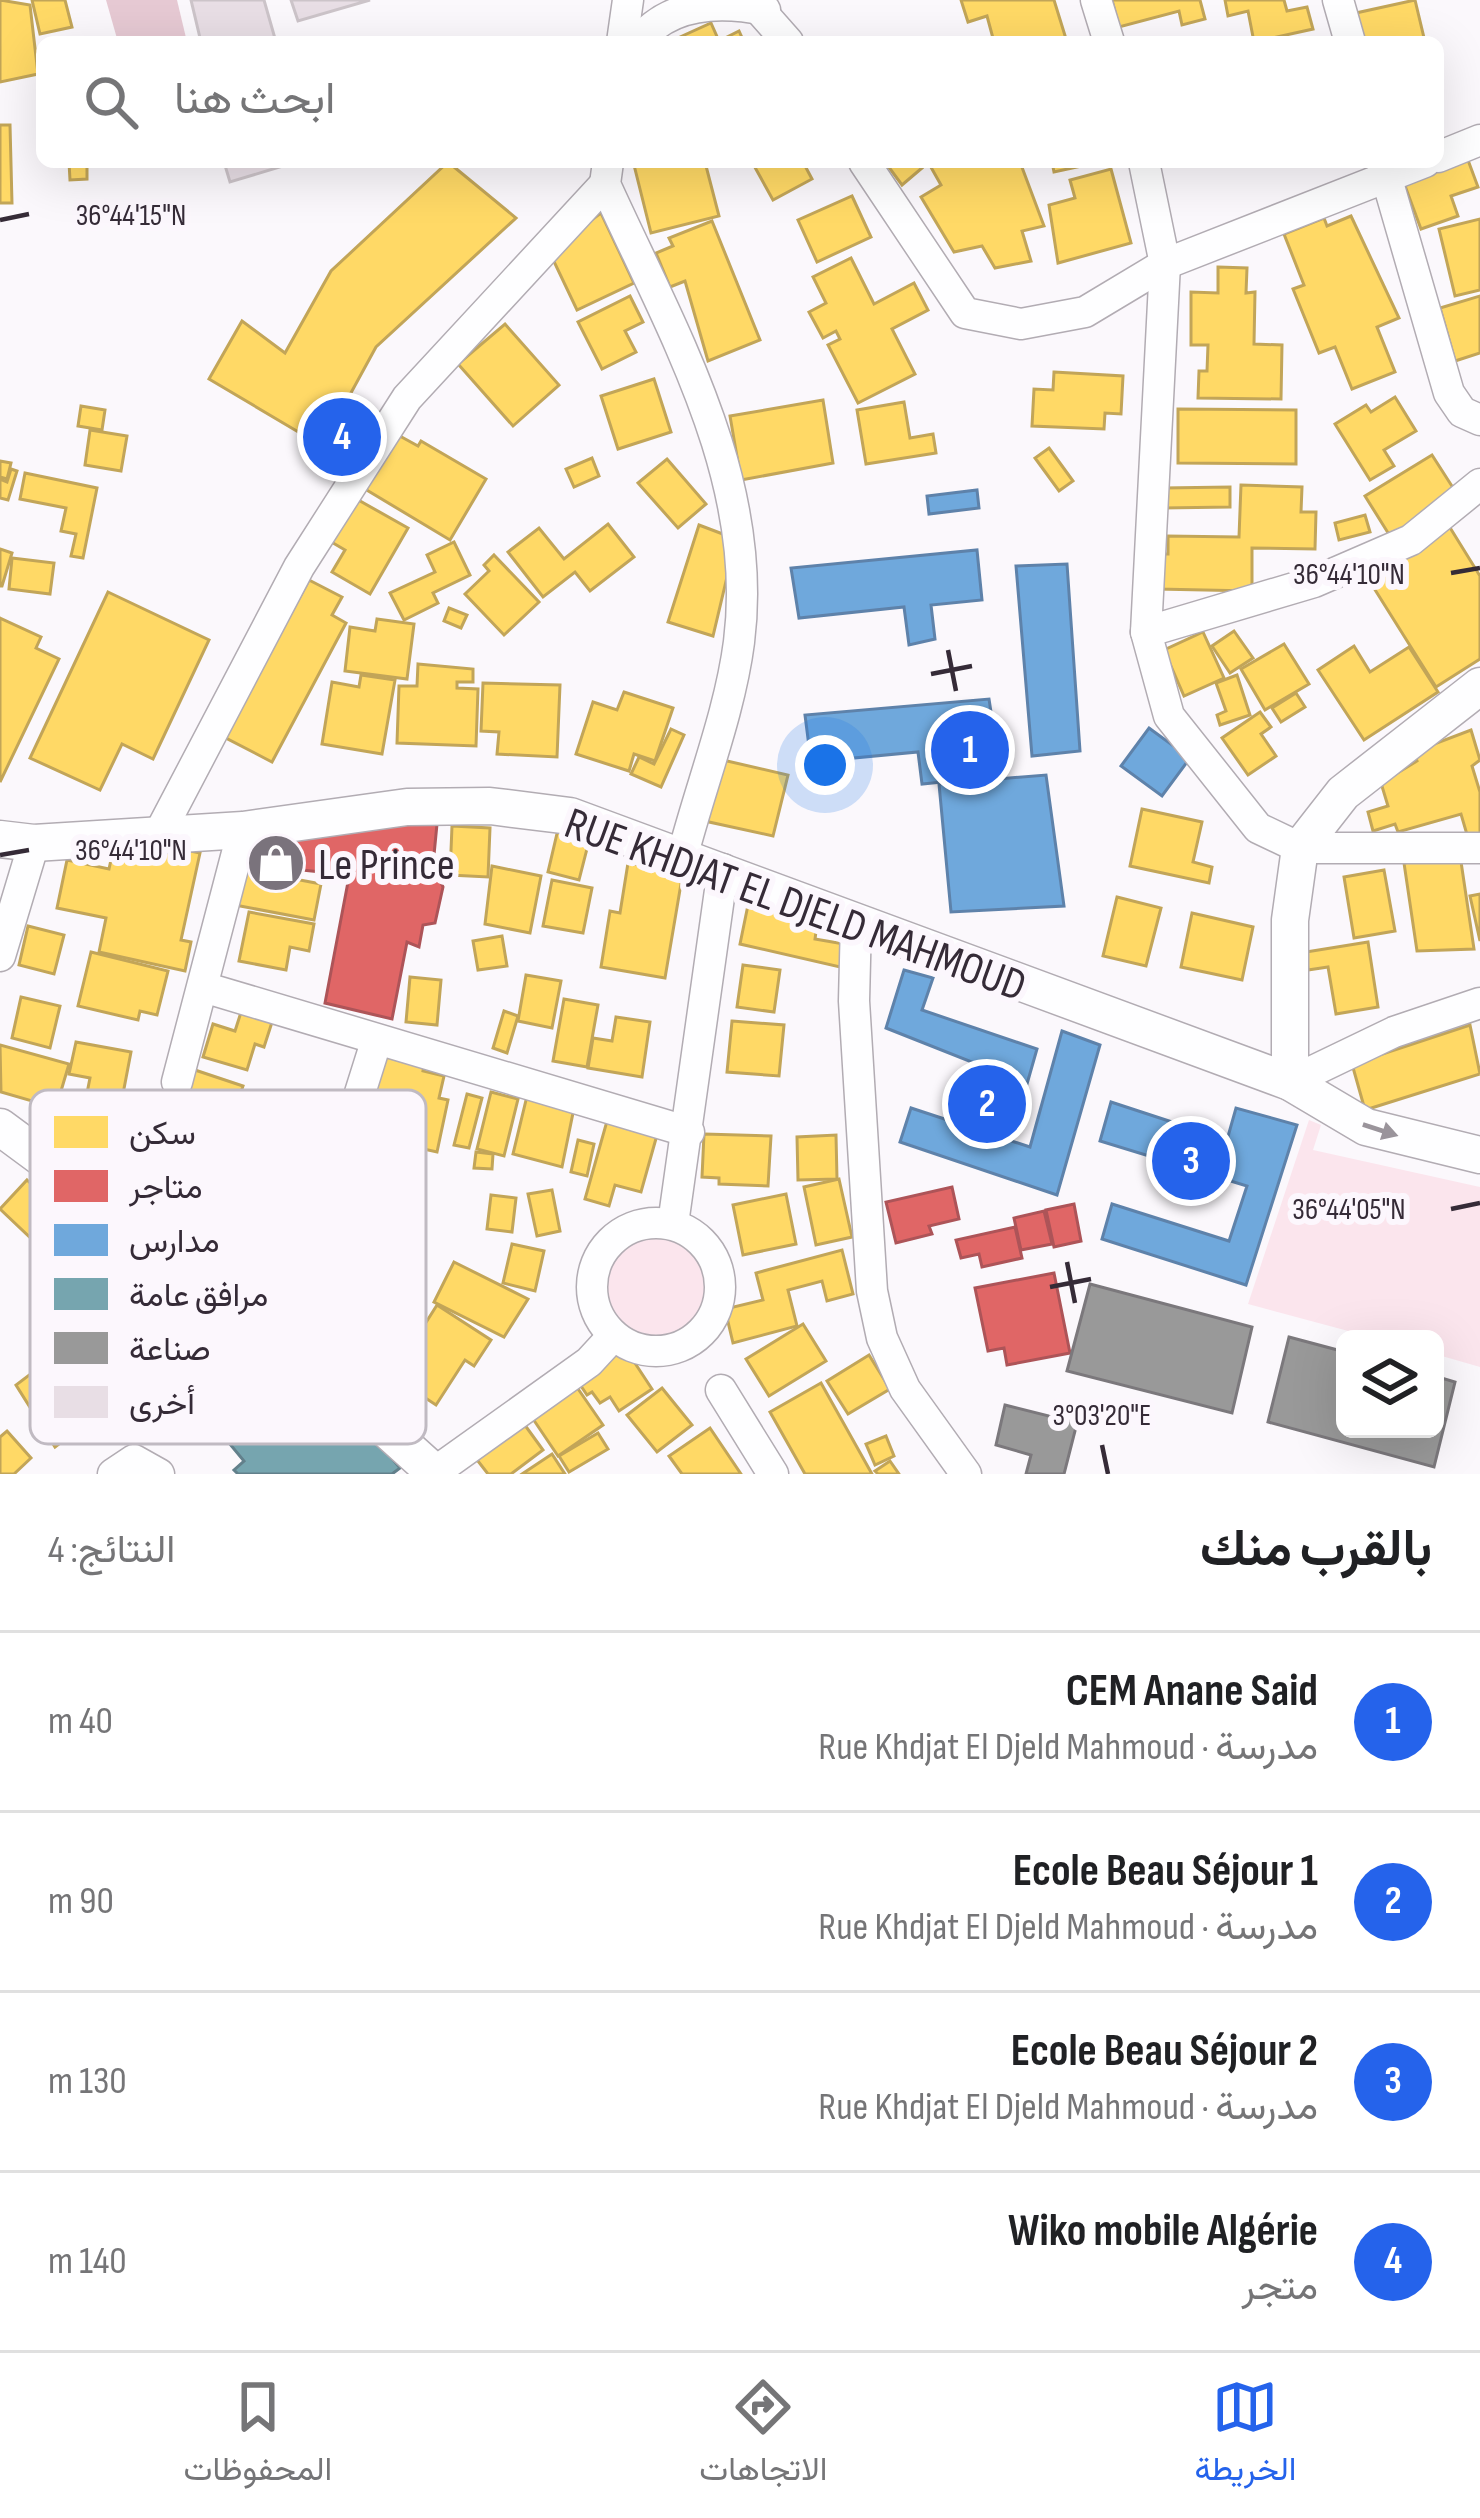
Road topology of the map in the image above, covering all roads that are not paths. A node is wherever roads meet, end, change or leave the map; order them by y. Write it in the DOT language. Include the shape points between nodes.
graph roads {
  1 [pos="628,0"];
  2 [pos="1096,0"];
  3 [pos="1338,0"];
  4 [pos="758,5"];
  5 [pos="623,36"];
  6 [pos="642,36"];
  7 [pos="783,36"];
  8 [pos="1107,36"];
  9 [pos="1348,36"];
  10 [pos="1480,140"];
  11 [pos="1444,155"];
  12 [pos="868,168"];
  13 [pos="1145,168"];
  14 [pos="1384,170"];
  15 [pos="607,173"];
  16 [pos="1165,265"];
  17 [pos="1480,420"];
  18 [pos="1480,484"];
  19 [pos="1146,632"];
  20 [pos="1480,686"];
  21 [pos="243,830"];
  22 [pos="160,832"];
  23 [pos="17,841"];
  24 [pos="1300,848"];
  25 [pos="1480,848"];
  26 [pos="683,854"];
  27 [pos="723,869"];
  28 [pos="856,920"];
  29 [pos="0,956"];
  30 [pos="203,987"];
  31 [pos="1480,1003"];
  32 [pos="376,1042"];
  33 [pos="177,1082"];
  34 [pos="1290,1082"];
  35 [pos="361,1090"];
  36 [pos="0,1127"];
  37 [pos="688,1132"];
  38 [pos="30,1149"];
  39 [pos="1480,1155"];
  40 [pos="673,1224"];
  41 [pos="613,1336"];
  42 [pos="721,1390"];
  43 [pos="403,1444"];
  44 [pos="435,1473"];
  45 [pos="113,1474"];
  46 [pos="159,1474"];
  47 [pos="772,1474"];
  48 [pos="966,1474"];
  1 -- 5 [label="street"];
  2 -- 8 [label="street"];
  3 -- 9 [label="street"];
  4 -- 6 [label="street" via="683,11"];
  4 -- 7 [label="street"];
  10 -- 11 [label="street"];
  12 -- 16 [label="street" via="965,313 1021,324 1085,312"];
  13 -- 16 [label="street"];
  14 -- 16 [label="street"];
  14 -- 17 [label="street" via="1449,393"];
  15 -- 22 [label="street" via="407,398 299,567"];
  15 -- 26 [label="street" via="718,440 743,552 739,644"];
  16 -- 19 [label="street"];
  18 -- 19 [label="street" via="1392,548 1314,582"];
  19 -- 24 [label="street" via="1169,716 1258,828"];
  20 -- 24 [label="street" via="1343,794"];
  21 -- 22 [label="street, RUE KHDJAT EL DJELD MAHMOUD"];
  21 -- 26 [label="street, RUE KHDJAT EL DJELD MAHMOUD" via="407,807 490,806 570,816"];
  21 -- 30 [label="street"];
  22 -- 23 [label="street, RUE KHDJAT EL DJELD MAHMOUD"];
  23 -- 29 [label="street"];
  24 -- 25 [label="street"];
  24 -- 34 [label="street" via="1290,920"];
  26 -- 27 [label="street, RUE KHDJAT EL DJELD MAHMOUD"];
  27 -- 28 [label="street, RUE KHDJAT EL DJELD MAHMOUD"];
  27 -- 37 [label="street"];
  28 -- 34 [label="street, RUE KHDJAT EL DJELD MAHMOUD"];
  28 -- 48 [label="street" via="872,1291 905,1389"];
  30 -- 32 [label="street"];
  30 -- 33 [label="street"];
  31 -- 34 [label="street" via="1394,1032"];
  32 -- 35 [label="street"];
  32 -- 37 [label="street"];
  34 -- 39 [label="street, RUE KHDJAT EL DJELD MAHMOUD, one-way" via="1366,1127"];
  36 -- 38 [label="street"];
  37 -- 40 [label="street"];
  40 -- 41 [label="street" via="641,1224 604,1249 591,1292"];
  40 -- 41 [label="street" via="710,1250 721,1294 715,1316 701,1335 669,1351"];
  41 -- 44 [label="street"];
  42 -- 47 [label="street"];
  43 -- 44 [label="street"];
  45 -- 46 [label="street" via="134,1460"];
}
